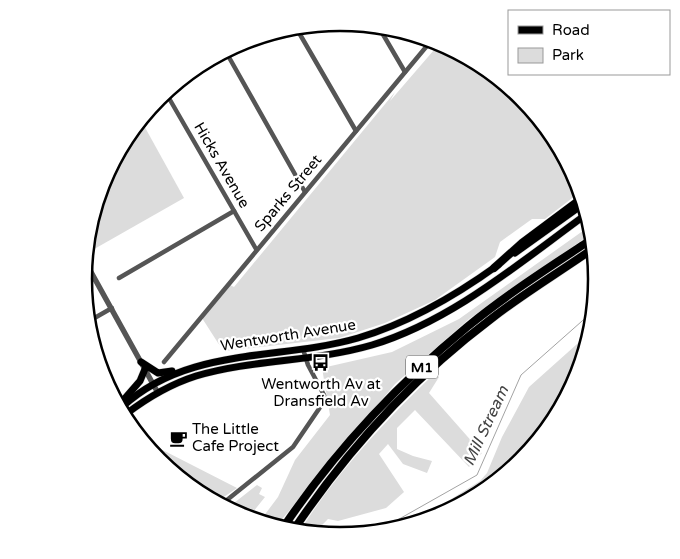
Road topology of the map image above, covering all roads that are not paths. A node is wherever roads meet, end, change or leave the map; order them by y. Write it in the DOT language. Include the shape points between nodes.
graph roads {
  1 [pos="300,34"];
  2 [pos="383,35"];
  3 [pos="426,47"];
  4 [pos="229,58"];
  5 [pos="405,72"];
  6 [pos="169,99"];
  7 [pos="356,131"];
  8 [pos="305,192"];
  9 [pos="576,202"];
  10 [pos="578,208"];
  11 [pos="234,212"];
  12 [pos="581,218"];
  13 [pos="585,244"];
  14 [pos="256,249"];
  15 [pos="587,253"];
  16 [pos="494,268"];
  17 [pos="92,273"];
  18 [pos="119,278"];
  19 [pos="112,308"];
  20 [pos="95,318"];
  21 [pos="303,349"];
  22 [pos="305,359"];
  23 [pos="164,362"];
  24 [pos="143,365"];
  25 [pos="191,367"];
  26 [pos="154,384"];
  27 [pos="158,393"];
  28 [pos="124,402"];
  29 [pos="125,404"];
  30 [pos="130,411"];
  31 [pos="227,500"];
  32 [pos="288,522"];
  33 [pos="298,524"];
  1 -- 7 [label="street"];
  2 -- 5 [label="street"];
  3 -- 5 [label="street, Sparks Street"];
  4 -- 8 [label="street"];
  5 -- 7 [label="street, Sparks Street"];
  6 -- 11 [label="street, Hicks Avenue"];
  7 -- 8 [label="street, Sparks Street"];
  8 -- 14 [label="street, Sparks Street"];
  9 -- 16 [label="highway"];
  10 -- 16 [label="main road, Wentworth Avenue"];
  11 -- 14 [label="street, Hicks Avenue"];
  11 -- 18 [label="street"];
  12 -- 22 [label="main road, Wentworth Avenue" via="468,298 418,328 350,351"];
  13 -- 32 [label="highway, M1" via="475,321 405,382 345,447"];
  14 -- 23 [label="street, Sparks Street"];
  15 -- 33 [label="highway, M1" via="492,318 423,376 369,430"];
  16 -- 21 [label="main road, Wentworth Avenue" via="433,307 400,323 357,338"];
  17 -- 19 [label="street"];
  19 -- 20 [label="street"];
  19 -- 24 [label="street"];
  21 -- 22 [label="street"];
  21 -- 25 [label="main road, Wentworth Avenue" via="234,357"];
  22 -- 27 [label="main road, Wentworth Avenue" via="211,372"];
  22 -- 31 [label="street" via="324,395 322,406 293,447"];
  24 -- 25 [label="main road" via="158,373"];
  24 -- 26 [label="street"];
  24 -- 28 [label="main road" via="140,381"];
  25 -- 26 [label="main road, Wentworth Avenue"];
  26 -- 27 [label="street"];
  26 -- 29 [label="main road, Wentworth Avenue"];
  27 -- 30 [label="main road, Wentworth Avenue"];
}
